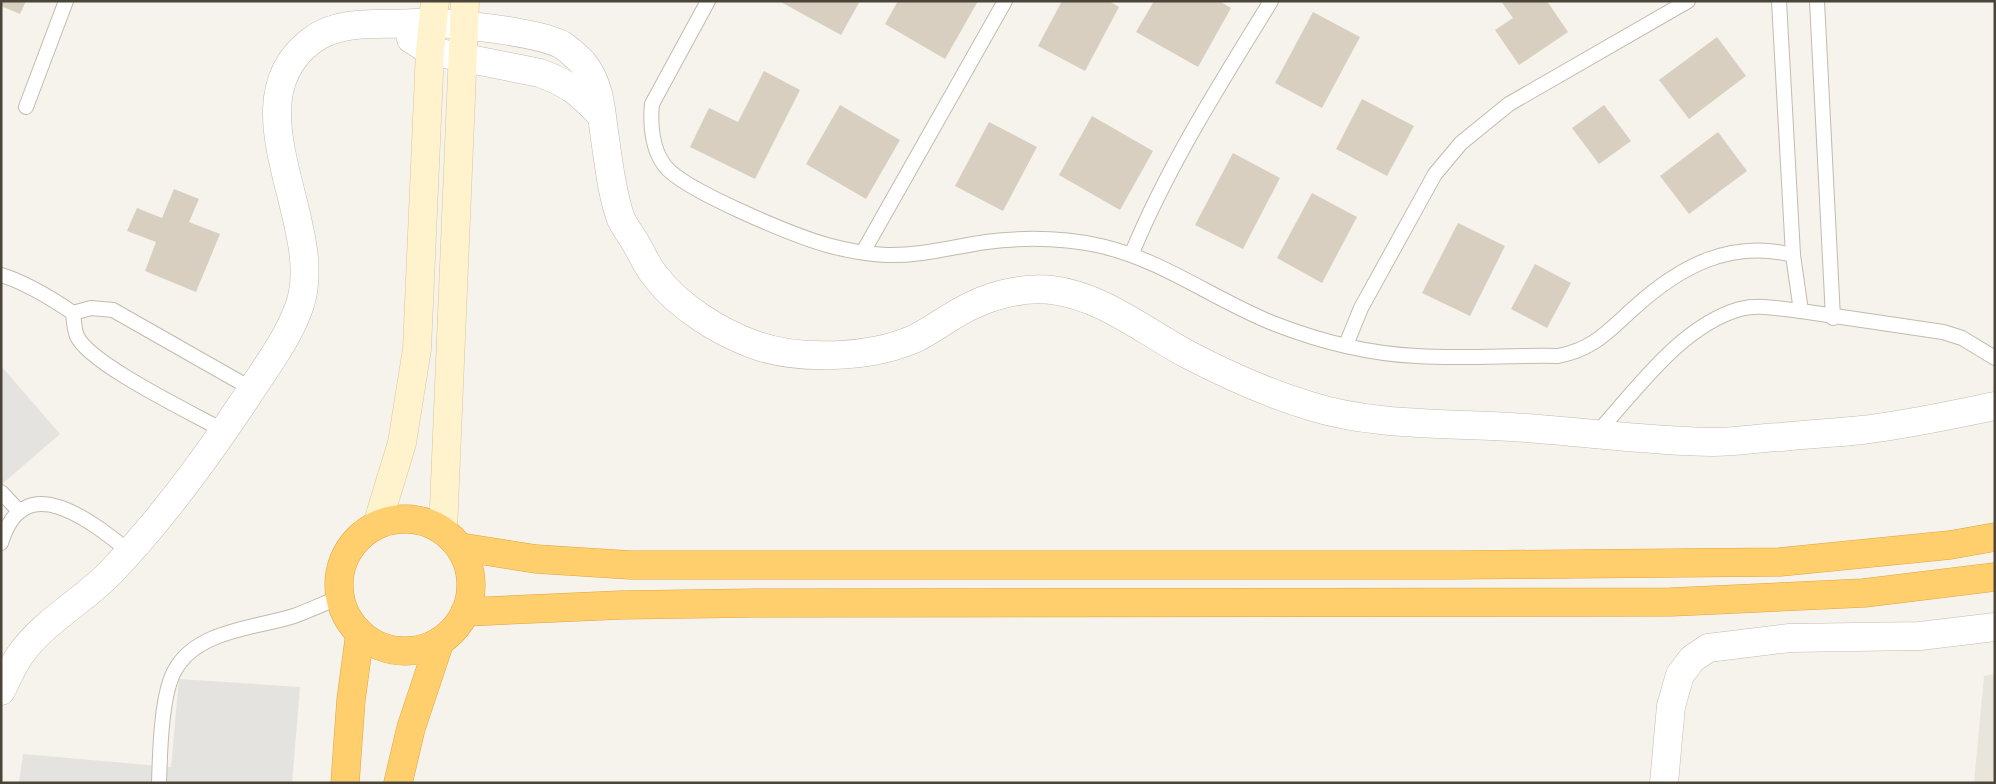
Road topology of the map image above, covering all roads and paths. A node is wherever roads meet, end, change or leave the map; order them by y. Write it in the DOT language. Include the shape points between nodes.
graph roads {
  1 [pos="66,1"];
  2 [pos="708,1"];
  3 [pos="1005,1"];
  4 [pos="1271,1"];
  5 [pos="1688,1"];
  6 [pos="1779,1"];
  7 [pos="1817,1"];
  8 [pos="434,12"];
  9 [pos="465,14"];
  10 [pos="391,25"];
  11 [pos="430,51"];
  12 [pos="463,57"];
  13 [pos="26,106"];
  14 [pos="601,115"];
  15 [pos="863,252"];
  16 [pos="1132,253"];
  17 [pos="1793,255"];
  18 [pos="1,276"];
  19 [pos="1801,312"];
  20 [pos="73,313"];
  21 [pos="1833,318"];
  22 [pos="1346,345"];
  23 [pos="1995,358"];
  24 [pos="252,389"];
  25 [pos="1995,406"];
  26 [pos="224,431"];
  27 [pos="1598,433"];
  28 [pos="1,492"];
  29 [pos="19,511"];
  30 [pos="376,525"];
  31 [pos="1995,538"];
  32 [pos="452,539"];
  33 [pos="1,543"];
  34 [pos="130,552"];
  35 [pos="1995,577"];
  36 [pos="340,597"];
  37 [pos="465,612"];
  38 [pos="1995,626"];
  39 [pos="360,633"];
  40 [pos="440,641"];
  41 [pos="1,691"];
  42 [pos="159,783"];
  43 [pos="345,783"];
  44 [pos="398,783"];
  45 [pos="1664,783"];
  1 -- 13 [label="lane"];
  2 -- 15 [label="lane" via="652,104 653,133 663,164 675,177 753,215 826,245"];
  3 -- 15 [label="lane"];
  4 -- 16 [label="lane" via="1190,133 1153,202"];
  5 -- 22 [label="lane" via="1509,104 1461,143 1435,174 1361,308"];
  6 -- 17 [label="lane"];
  7 -- 21 [label="lane"];
  8 -- 9 [label="street"];
  8 -- 10 [label="street"];
  8 -- 11 [label="street"];
  9 -- 12 [label="street"];
  9 -- 14 [label="street" via="562,45 580,59 590,74 601,102"];
  10 -- 11 [label="street"];
  10 -- 24 [label="street" via="336,28 312,40 294,59 284,76 277,98 278,127 306,273 304,294 296,318"];
  11 -- 12 [label="street"];
  11 -- 30 [label="street" via="416,350 402,443"];
  12 -- 14 [label="street" via="557,79 572,86"];
  12 -- 32 [label="street"];
  14 -- 27 [label="street" via="622,219 655,276 684,305 755,345 794,355 867,352 906,343 972,305 1009,293 1046,289 1080,297 1116,312 1223,372 1315,408 1386,420"];
  15 -- 16 [label="lane" via="922,254 986,242 1065,240"];
  16 -- 22 [label="lane" via="1227,303 1275,324"];
  17 -- 19 [label="lane"];
  17 -- 22 [label="lane" via="1758,249 1736,251 1695,265 1674,275 1613,328 1578,352 1558,356 1417,356"];
  18 -- 20 [label="lane" via="12,278"];
  19 -- 21 [label="lane"];
  19 -- 27 [label="lane" via="1764,307 1740,309 1708,323 1676,347"];
  20 -- 24 [label="lane" via="91,308 114,310"];
  20 -- 26 [label="lane" via="77,336 95,356"];
  21 -- 23 [label="lane" via="1943,332 1962,338"];
  24 -- 26 [label="street"];
  25 -- 27 [label="street" via="1865,430 1716,442"];
  26 -- 34 [label="street" via="171,504"];
  28 -- 29 [label="lane"];
  29 -- 33 [label="lane" via="4,532"];
  29 -- 34 [label="lane" via="43,502 68,509 97,526"];
  30 -- 32 [label="highway" via="399,519 422,521"];
  30 -- 36 [label="highway" via="359,537 346,554 339,575"];
  31 -- 32 [label="highway" via="1780,562 1456,565 630,565 536,559"];
  32 -- 37 [label="highway" via="469,568 471,591"];
  34 -- 41 [label="street" via="100,583 54,619 21,653"];
  35 -- 37 [label="highway" via="1864,593 1671,602 766,603"];
  36 -- 39 [label="highway" via="347,616"];
  36 -- 42 [label="lane" via="295,615 209,640 185,656 168,686"];
  37 -- 40 [label="highway" via="455,629"];
  38 -- 45 [label="street" via="1920,636 1790,638 1708,648 1680,675 1671,706"];
  39 -- 40 [label="highway" via="378,645 399,650 420,649"];
  39 -- 43 [label="highway"];
  40 -- 44 [label="highway" via="411,728"];
}
